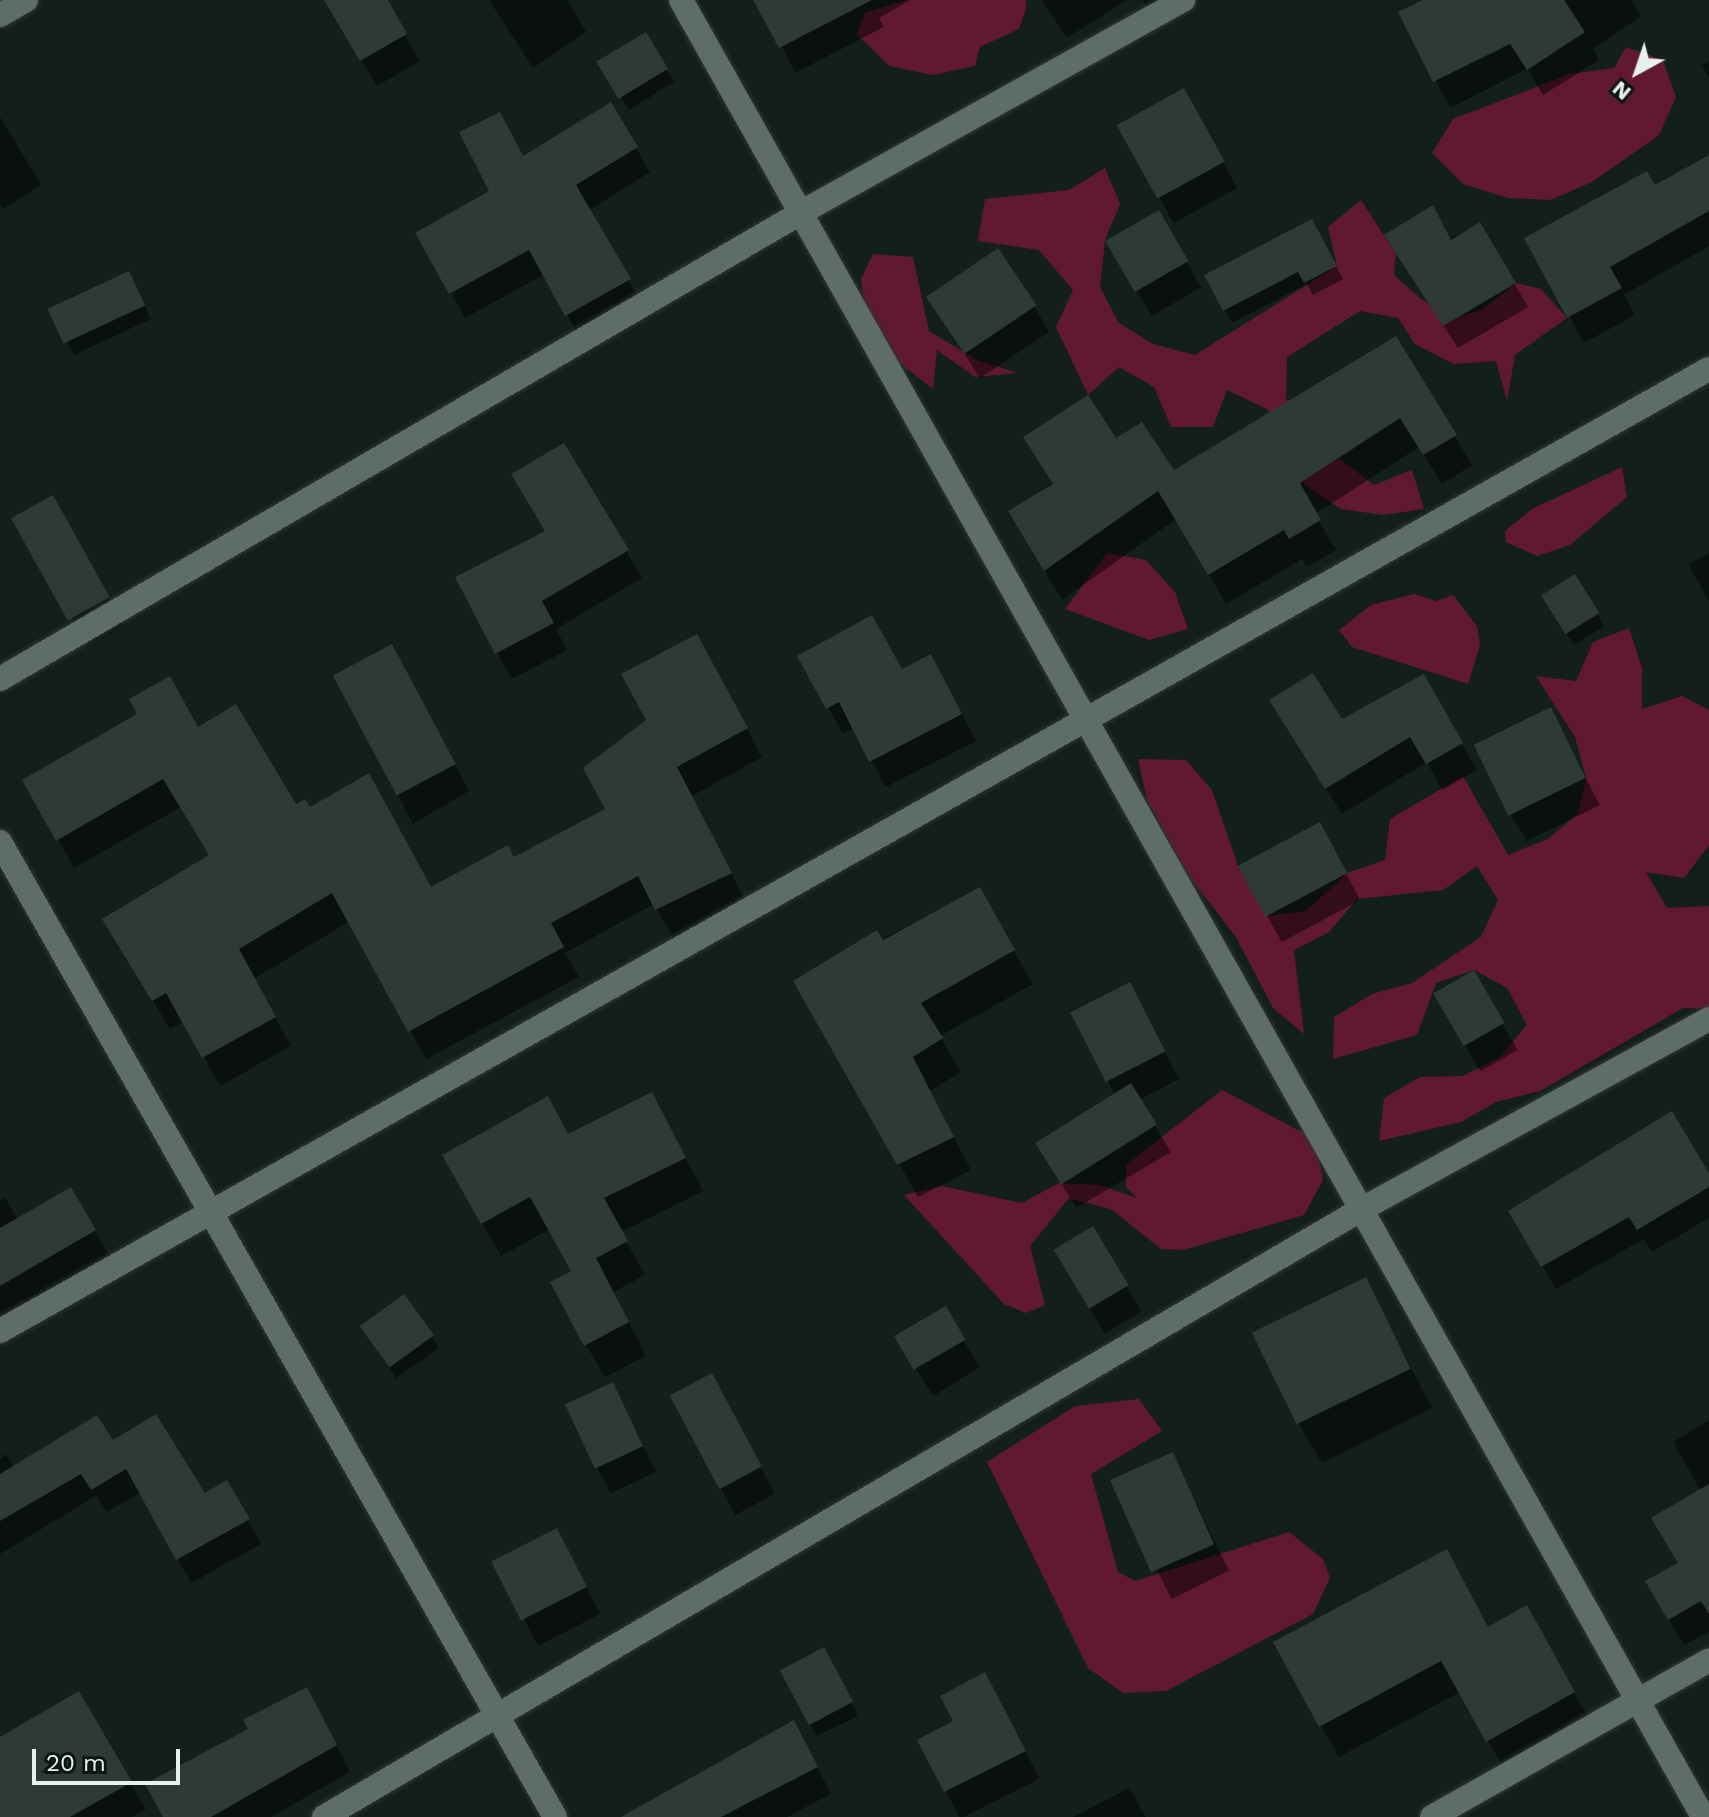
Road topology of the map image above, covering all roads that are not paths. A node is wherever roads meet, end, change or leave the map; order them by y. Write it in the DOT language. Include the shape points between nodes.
graph roads {
  1 [pos="26,0"];
  2 [pos="681,0"];
  3 [pos="1183,0"];
  4 [pos="0,15"];
  5 [pos="804,211"];
  6 [pos="1709,369"];
  7 [pos="0,679"];
  8 [pos="1088,716"];
  9 [pos="0,842"];
  10 [pos="1709,1019"];
  11 [pos="215,1209"];
  12 [pos="1362,1209"];
  13 [pos="0,1331"];
  14 [pos="1709,1660"];
  15 [pos="1637,1700"];
  16 [pos="499,1721"];
  17 [pos="324,1817"];
  18 [pos="555,1817"];
  19 [pos="1432,1817"];
  20 [pos="1703,1817"];
  1 -- 4 [label="street"];
  2 -- 5 [label="street"];
  3 -- 5 [label="street"];
  5 -- 7 [label="street"];
  5 -- 8 [label="street"];
  6 -- 8 [label="street"];
  8 -- 11 [label="street"];
  8 -- 12 [label="street"];
  9 -- 11 [label="street"];
  10 -- 12 [label="street"];
  11 -- 13 [label="street"];
  11 -- 16 [label="street"];
  12 -- 15 [label="street"];
  12 -- 16 [label="street"];
  14 -- 15 [label="street"];
  15 -- 19 [label="street"];
  15 -- 20 [label="street"];
  16 -- 17 [label="street"];
  16 -- 18 [label="street"];
}
